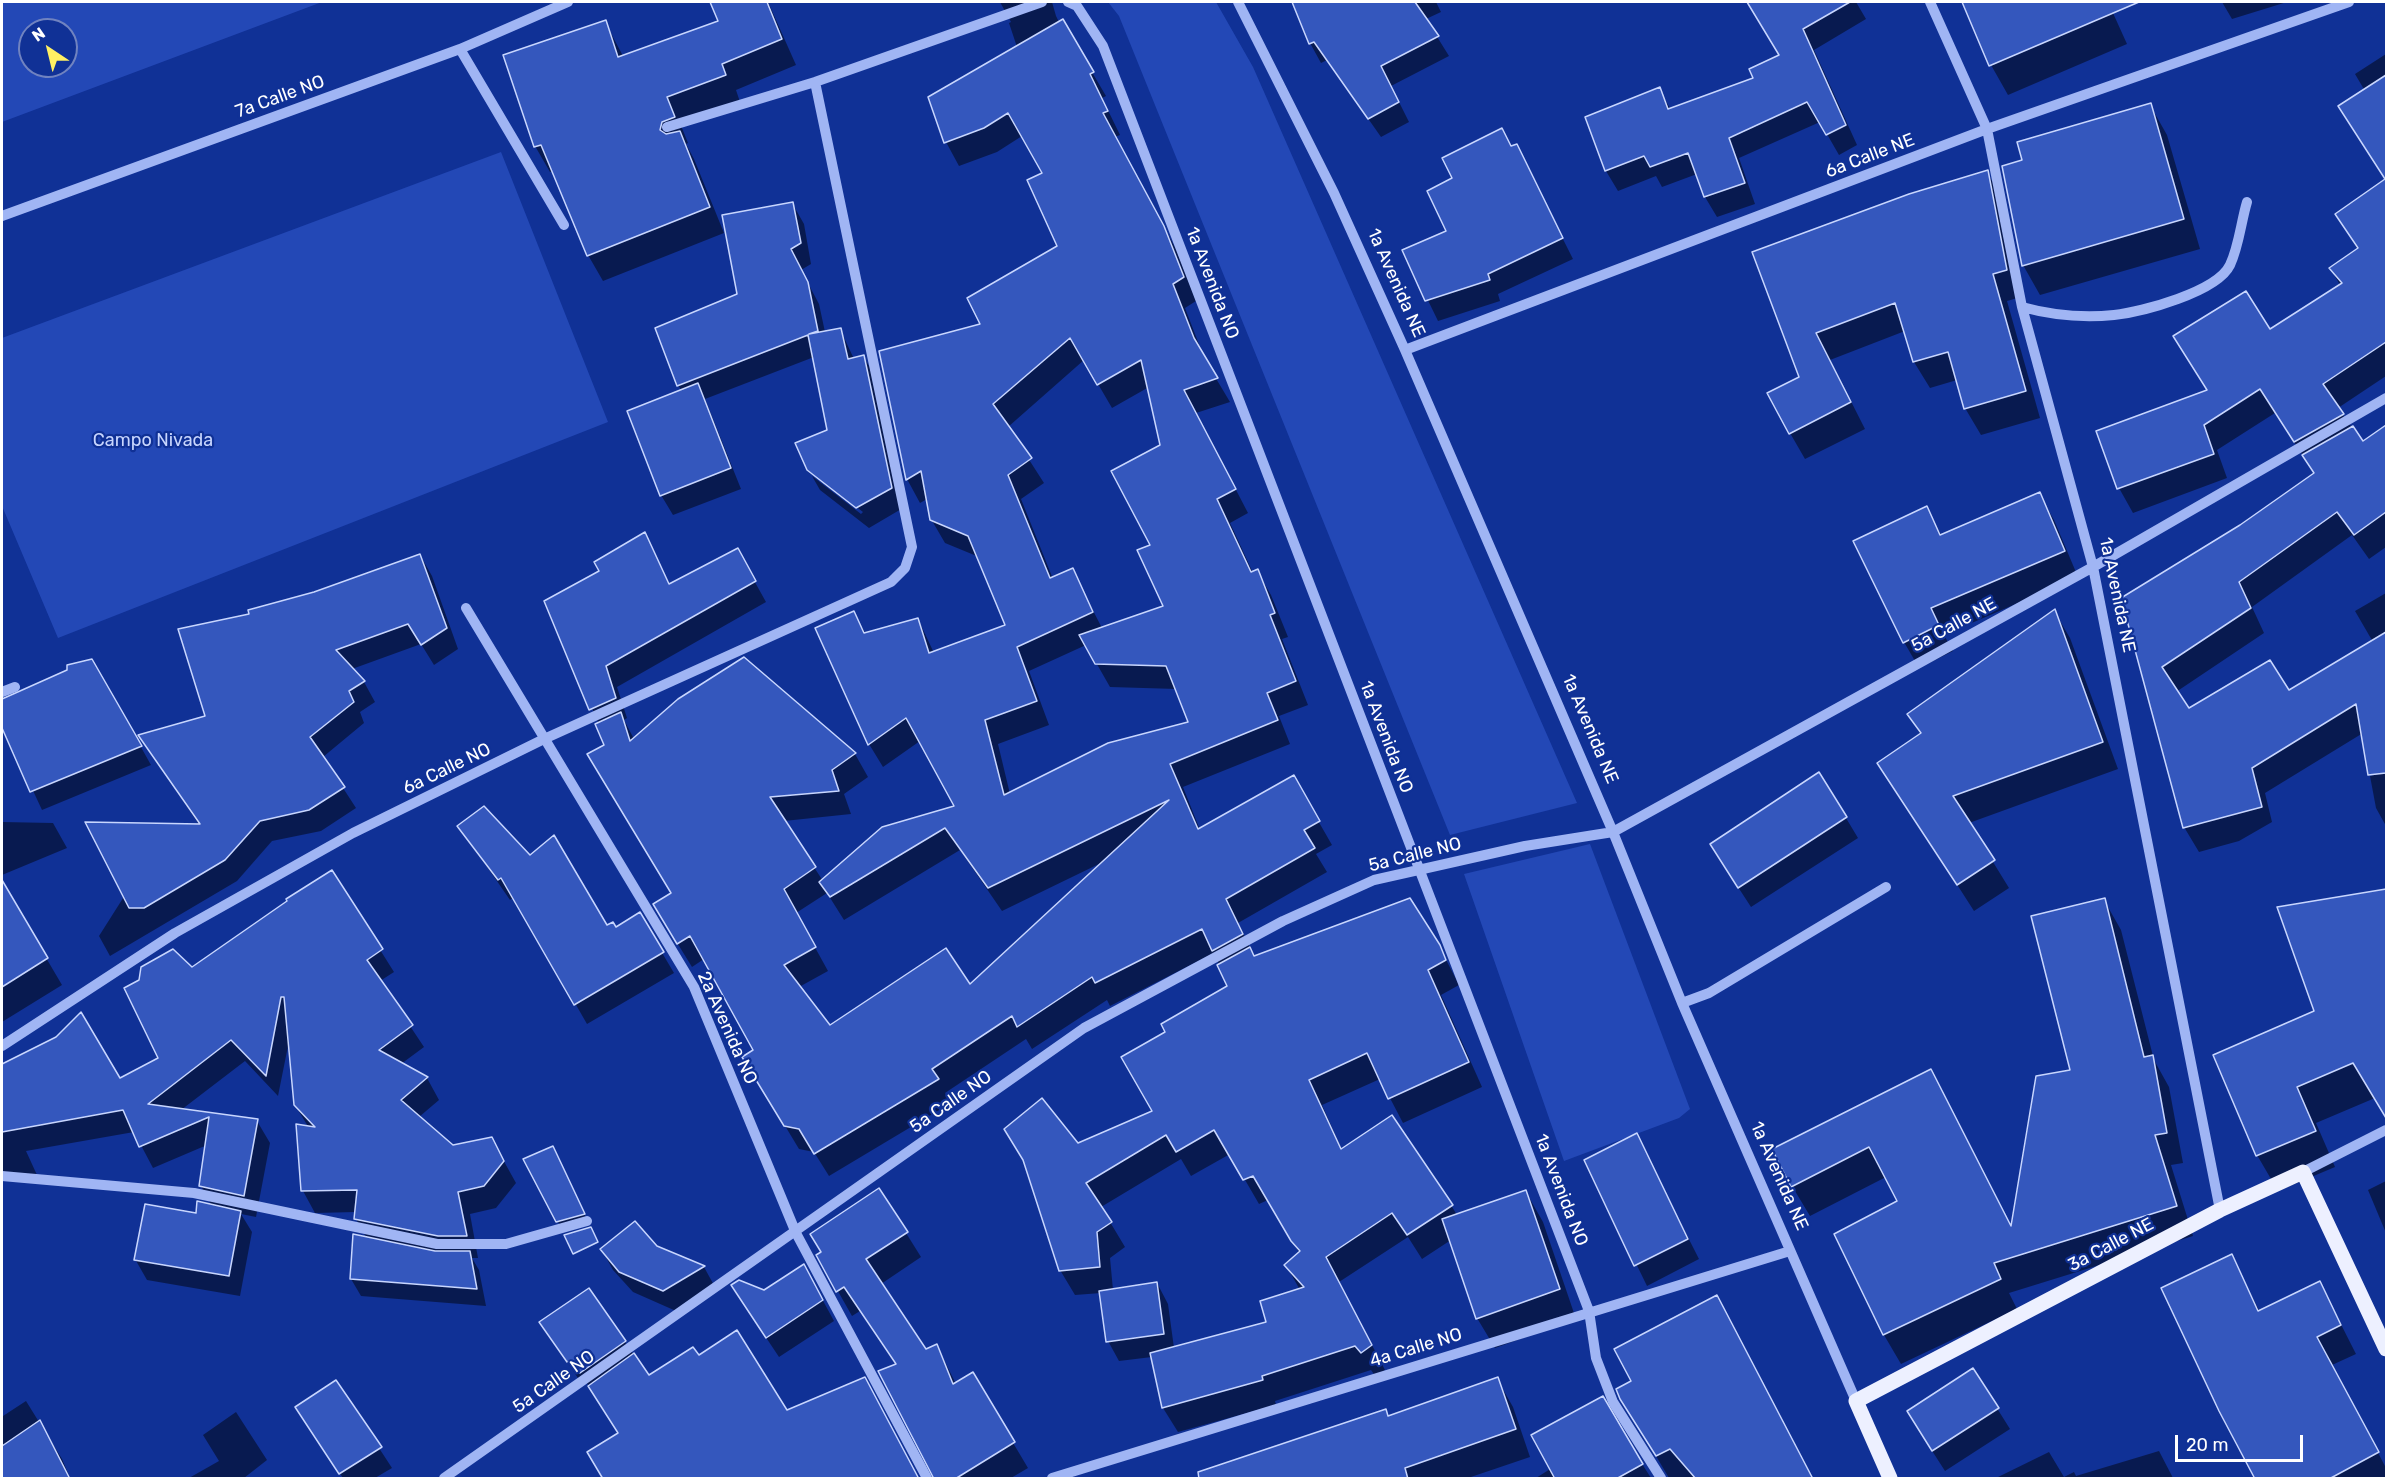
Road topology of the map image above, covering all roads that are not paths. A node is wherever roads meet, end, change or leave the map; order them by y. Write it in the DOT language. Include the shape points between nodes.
graph roads {
  1 [pos="568,2"];
  2 [pos="1042,2"];
  3 [pos="1238,2"];
  4 [pos="1930,2"];
  5 [pos="2349,2"];
  6 [pos="1072,4"];
  7 [pos="460,49"];
  8 [pos="815,82"];
  9 [pos="667,127"];
  10 [pos="1987,129"];
  11 [pos="2247,202"];
  12 [pos="2,216"];
  13 [pos="564,225"];
  14 [pos="2022,307"];
  15 [pos="1405,350"];
  16 [pos="2386,398"];
  17 [pos="2093,567"];
  18 [pos="466,608"];
  19 [pos="15,687"];
  20 [pos="2,692"];
  21 [pos="544,739"];
  22 [pos="1613,832"];
  23 [pos="1525,846"];
  24 [pos="1420,869"];
  25 [pos="1886,887"];
  26 [pos="1682,1003"];
  27 [pos="2,1046"];
  28 [pos="2386,1130"];
  29 [pos="2303,1172"];
  30 [pos="2,1176"];
  31 [pos="2220,1210"];
  32 [pos="587,1221"];
  33 [pos="796,1233"];
  34 [pos="1790,1251"];
  35 [pos="1589,1311"];
  36 [pos="2386,1349"];
  37 [pos="1856,1401"];
  38 [pos="444,1479"];
  39 [pos="927,1479"];
  40 [pos="1052,1479"];
  41 [pos="1661,1479"];
  42 [pos="1890,1479"];
  1 -- 7 [label="street, 7a Calle NO"];
  2 -- 8 [label="street"];
  3 -- 15 [label="street, 1a Avenida NE" via="1334,193"];
  4 -- 10 [label="street, 1a Avenida NE"];
  5 -- 10 [label="street, 6a Calle NE"];
  6 -- 24 [label="street, 1a Avenida NO" via="1103,46"];
  7 -- 12 [label="street, 7a Calle NO"];
  7 -- 13 [label="street"];
  8 -- 9 [label="street"];
  8 -- 21 [label="street, 6a Calle NO" via="912,547 905,568 891,582"];
  10 -- 14 [label="street, 1a Avenida NE"];
  10 -- 15 [label="street, 6a Calle NE"];
  11 -- 14 [label="street" via="2229,266 2209,285 2186,297 2114,315 2049,314"];
  14 -- 17 [label="street, 1a Avenida NE"];
  15 -- 22 [label="street, 1a Avenida NE"];
  16 -- 17 [label="street, 5a Calle NE"];
  17 -- 22 [label="street, 5a Calle NE"];
  17 -- 31 [label="street, 1a Avenida NE"];
  18 -- 21 [label="street, 2a Avenida NO"];
  19 -- 20 [label="street"];
  21 -- 27 [label="street, 6a Calle NO" via="353,833 175,933"];
  21 -- 33 [label="street, 2a Avenida NO" via="694,987"];
  22 -- 23 [label="street, 5a Calle NE"];
  22 -- 26 [label="street, 1a Avenida NE"];
  23 -- 24 [label="street, 5a Calle NO"];
  24 -- 33 [label="street, 5a Calle NO" via="1374,880 1283,921 1084,1028"];
  24 -- 35 [label="street, 1a Avenida NO"];
  25 -- 26 [label="street" via="1709,993"];
  26 -- 34 [label="street, 1a Avenida NE"];
  28 -- 29 [label="street, 3a Calle NE"];
  29 -- 31 [label="main road, 3a Calle NE"];
  29 -- 36 [label="main road"];
  30 -- 32 [label="street" via="194,1193 437,1244 506,1244"];
  31 -- 37 [label="main road, 3a Calle NE"];
  33 -- 38 [label="street, 5a Calle NO"];
  33 -- 39 [label="street, 2a Avenida NO"];
  34 -- 35 [label="street, 4a Calle NO"];
  34 -- 37 [label="street, 1a Avenida NE"];
  35 -- 40 [label="street, 4a Calle NO"];
  35 -- 41 [label="street, 1a Avenida NO" via="1596,1358 1613,1402"];
  37 -- 42 [label="main road, 1a Avenida NE"];
}
